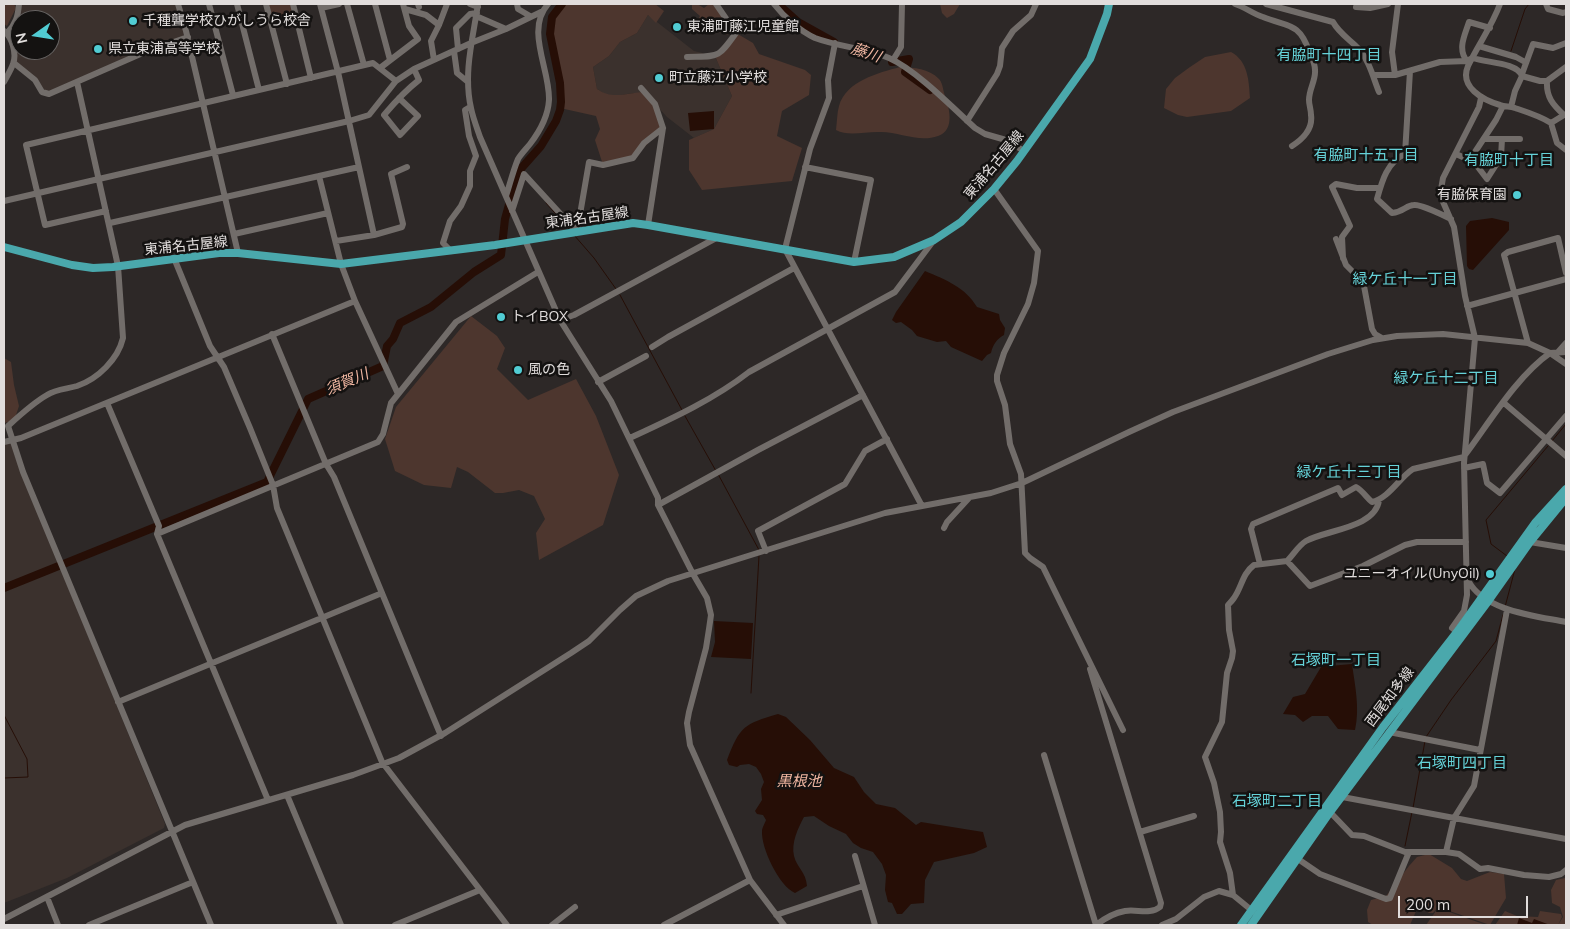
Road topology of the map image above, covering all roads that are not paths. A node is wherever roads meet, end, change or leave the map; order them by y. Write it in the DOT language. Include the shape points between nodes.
graph roads {
  1 [pos="19,4"];
  2 [pos="178,4"];
  3 [pos="209,4"];
  4 [pos="237,4"];
  5 [pos="266,4"];
  6 [pos="293,4"];
  7 [pos="339,4"];
  8 [pos="347,4"];
  9 [pos="375,4"];
  10 [pos="447,4"];
  11 [pos="470,4"];
  12 [pos="516,4"];
  13 [pos="548,4"];
  14 [pos="716,4"];
  15 [pos="774,4"];
  16 [pos="902,4"];
  17 [pos="1036,4"];
  18 [pos="1109,4"];
  19 [pos="1235,4"];
  20 [pos="1266,4"];
  21 [pos="1388,4"];
  22 [pos="1397,4"];
  23 [pos="1500,4"];
  24 [pos="1546,4"];
  25 [pos="320,6"];
  26 [pos="404,6"];
  27 [pos="1356,7"];
  28 [pos="477,10"];
  29 [pos="541,12"];
  30 [pos="1566,12"];
  31 [pos="530,16"];
  32 [pos="439,25"];
  33 [pos="1490,28"];
  34 [pos="506,29"];
  35 [pos="5,32"];
  36 [pos="188,37"];
  37 [pos="471,43"];
  38 [pos="835,43"];
  39 [pos="1566,43"];
  40 [pos="1479,46"];
  41 [pos="456,50"];
  42 [pos="687,57"];
  43 [pos="390,60"];
  44 [pos="434,60"];
  45 [pos="893,60"];
  46 [pos="1470,60"];
  47 [pos="1525,62"];
  48 [pos="14,63"];
  49 [pos="364,65"];
  50 [pos="1566,67"];
  51 [pos="380,68"];
  52 [pos="414,69"];
  53 [pos="1410,71"];
  54 [pos="338,72"];
  55 [pos="1373,75"];
  56 [pos="1395,75"];
  57 [pos="1522,75"];
  58 [pos="311,78"];
  59 [pos="1547,81"];
  60 [pos="4,82"];
  61 [pos="77,82"];
  62 [pos="396,82"];
  63 [pos="468,82"];
  64 [pos="286,84"];
  65 [pos="641,88"];
  66 [pos="259,90"];
  67 [pos="1378,92"];
  68 [pos="233,95"];
  69 [pos="399,98"];
  70 [pos="1481,98"];
  71 [pos="203,103"];
  72 [pos="1503,106"];
  73 [pos="470,107"];
  74 [pos="1511,107"];
  75 [pos="349,121"];
  76 [pos="967,121"];
  77 [pos="1551,123"];
  78 [pos="663,128"];
  79 [pos="88,130"];
  80 [pos="1484,138"];
  81 [pos="1502,139"];
  82 [pos="1520,139"];
  83 [pos="1292,146"];
  84 [pos="1024,150"];
  85 [pos="1566,150"];
  86 [pos="214,152"];
  87 [pos="1456,154"];
  88 [pos="1471,158"];
  89 [pos="359,166"];
  90 [pos="407,167"];
  91 [pos="805,167"];
  92 [pos="319,176"];
  93 [pos="99,179"];
  94 [pos="1380,188"];
  95 [pos="994,189"];
  96 [pos="37,195"];
  97 [pos="506,196"];
  98 [pos="225,198"];
  99 [pos="4,201"];
  100 [pos="106,211"];
  101 [pos="512,211"];
  102 [pos="328,213"];
  103 [pos="1452,219"];
  104 [pos="110,224"];
  105 [pos="648,225"];
  106 [pos="574,232"];
  107 [pos="234,234"];
  108 [pos="374,235"];
  109 [pos="718,237"];
  110 [pos="1336,239"];
  111 [pos="524,240"];
  112 [pos="934,240"];
  113 [pos="336,241"];
  114 [pos="4,247"];
  115 [pos="785,249"];
  116 [pos="451,250"];
  117 [pos="238,253"];
  118 [pos="174,258"];
  119 [pos="1343,258"];
  120 [pos="854,262"];
  121 [pos="341,264"];
  122 [pos="118,266"];
  123 [pos="794,268"];
  124 [pos="538,272"];
  125 [pos="1566,273"];
  126 [pos="1566,279"];
  127 [pos="1514,293"];
  128 [pos="355,301"];
  129 [pos="1467,306"];
  130 [pos="560,320"];
  131 [pos="827,329"];
  132 [pos="272,334"];
  133 [pos="1382,338"];
  134 [pos="1475,338"];
  135 [pos="1528,343"];
  136 [pos="1566,343"];
  137 [pos="652,347"];
  138 [pos="1558,352"];
  139 [pos="1566,352"];
  140 [pos="1550,353"];
  141 [pos="646,356"];
  142 [pos="218,358"];
  143 [pos="1566,364"];
  144 [pos="598,382"];
  145 [pos="398,394"];
  146 [pos="863,396"];
  147 [pos="107,403"];
  148 [pos="1504,403"];
  149 [pos="1566,416"];
  150 [pos="14,421"];
  151 [pos="4,423"];
  152 [pos="630,438"];
  153 [pos="887,439"];
  154 [pos="13,440"];
  155 [pos="1549,441"];
  156 [pos="4,442"];
  157 [pos="1465,456"];
  158 [pos="1566,456"];
  159 [pos="326,464"];
  160 [pos="1464,468"];
  161 [pos="1022,483"];
  162 [pos="273,485"];
  163 [pos="1566,488"];
  164 [pos="970,497"];
  165 [pos="1566,498"];
  166 [pos="1379,500"];
  167 [pos="658,505"];
  168 [pos="922,506"];
  169 [pos="944,528"];
  170 [pos="157,534"];
  171 [pos="1466,542"];
  172 [pos="1530,542"];
  173 [pos="1566,548"];
  174 [pos="762,553"];
  175 [pos="1513,560"];
  176 [pos="1287,561"];
  177 [pos="1260,564"];
  178 [pos="693,574"];
  179 [pos="1467,576"];
  180 [pos="382,593"];
  181 [pos="1486,598"];
  182 [pos="1507,610"];
  183 [pos="323,618"];
  184 [pos="1566,622"];
  185 [pos="1457,632"];
  186 [pos="1090,663"];
  187 [pos="211,664"];
  188 [pos="118,702"];
  189 [pos="1123,730"];
  190 [pos="1389,732"];
  191 [pos="441,736"];
  192 [pos="1480,750"];
  193 [pos="1044,755"];
  194 [pos="384,764"];
  195 [pos="287,794"];
  196 [pos="1337,796"];
  197 [pos="268,800"];
  198 [pos="1330,812"];
  199 [pos="1194,816"];
  200 [pos="1454,818"];
  201 [pos="172,831"];
  202 [pos="1140,832"];
  203 [pos="1566,839"];
  204 [pos="1409,852"];
  205 [pos="1446,852"];
  206 [pos="855,856"];
  207 [pos="1298,859"];
  208 [pos="1566,870"];
  209 [pos="750,880"];
  210 [pos="193,882"];
  211 [pos="863,886"];
  212 [pos="480,890"];
  213 [pos="1230,894"];
  214 [pos="46,897"];
  215 [pos="575,907"];
  216 [pos="1255,913"];
  217 [pos="776,914"];
  218 [pos="4,919"];
  219 [pos="58,925"];
  220 [pos="89,925"];
  221 [pos="211,925"];
  222 [pos="341,925"];
  223 [pos="395,925"];
  224 [pos="507,925"];
  225 [pos="552,925"];
  226 [pos="664,925"];
  227 [pos="784,925"];
  228 [pos="875,925"];
  229 [pos="1096,925"];
  230 [pos="1162,925"];
  231 [pos="1241,925"];
  232 [pos="1251,925"];
  1 -- 35 [label="street" via="14,26"];
  2 -- 36 [label="street"];
  3 -- 68 [label="street"];
  4 -- 66 [label="street"];
  5 -- 64 [label="street"];
  6 -- 58 [label="street"];
  7 -- 25 [label="street"];
  8 -- 49 [label="street"];
  9 -- 43 [label="street"];
  10 -- 32 [label="street"];
  11 -- 28 [label="street"];
  12 -- 31 [label="street"];
  13 -- 29 [label="street"];
  14 -- 42 [label="street" via="736,32 721,53"];
  15 -- 38 [label="street" via="806,33"];
  16 -- 45 [label="street" via="901,47"];
  17 -- 76 [label="street" via="1031,15 1013,31 1002,48 997,74"];
  18 -- 84 [label="main road, 東浦名古屋線" via="1090,59"];
  19 -- 83 [label="street" via="1285,23 1300,32 1305,40 1316,71 1309,96 1310,124 1305,136"];
  20 -- 55 [label="street" via="1333,22 1339,32 1357,47"];
  21 -- 27 [label="street"];
  22 -- 56 [label="street" via="1392,52"];
  23 -- 33 [label="street"];
  24 -- 30 [label="street" via="1548,9"];
  25 -- 54 [label="street"];
  26 -- 32 [label="street" via="426,15"];
  26 -- 43 [label="street" via="418,40"];
  28 -- 34 [label="street"];
  28 -- 37 [label="street"];
  28 -- 41 [label="street" via="456,28"];
  29 -- 31 [label="street"];
  29 -- 97 [label="street" via="538,31 549,110 535,138 519,158"];
  31 -- 34 [label="street"];
  32 -- 44 [label="street" via="431,41"];
  33 -- 40 [label="street"];
  33 -- 46 [label="street" via="1469,22 1462,45 1464,58"];
  34 -- 37 [label="street"];
  35 -- 48 [label="street" via="12,41"];
  36 -- 61 [label="street"];
  36 -- 71 [label="street"];
  37 -- 41 [label="street"];
  37 -- 63 [label="street"];
  38 -- 45 [label="street"];
  38 -- 91 [label="street" via="828,80 829,98"];
  39 -- 47 [label="street" via="1553,48 1533,44"];
  40 -- 46 [label="street"];
  40 -- 47 [label="street"];
  41 -- 44 [label="street"];
  41 -- 63 [label="street" via="457,73"];
  43 -- 51 [label="street"];
  44 -- 52 [label="street"];
  45 -- 76 [label="street"];
  46 -- 53 [label="street" via="1440,62"];
  46 -- 57 [label="street" via="1508,65"];
  46 -- 70 [label="street" via="1465,79"];
  47 -- 57 [label="street"];
  48 -- 60 [label="street"];
  48 -- 61 [label="street" via="35,80 42,92 49,94"];
  49 -- 51 [label="street" via="373,63"];
  49 -- 54 [label="street"];
  50 -- 59 [label="street"];
  51 -- 62 [label="street"];
  52 -- 62 [label="street"];
  52 -- 69 [label="street" via="419,80"];
  53 -- 56 [label="street"];
  53 -- 94 [label="street" via="1405,154 1392,162"];
  54 -- 58 [label="street"];
  54 -- 75 [label="street"];
  55 -- 56 [label="street"];
  55 -- 67 [label="street"];
  57 -- 59 [label="street"];
  57 -- 74 [label="street"];
  58 -- 64 [label="street"];
  59 -- 77 [label="street" via="1552,103 1564,115"];
  61 -- 79 [label="street"];
  62 -- 75 [label="street" via="369,115"];
  63 -- 73 [label="street"];
  64 -- 66 [label="street"];
  65 -- 78 [label="street" via="655,104"];
  66 -- 68 [label="street"];
  68 -- 71 [label="street"];
  69 -- 69 [label="street" via="384,115 400,134 418,116"];
  70 -- 72 [label="street"];
  70 -- 87 [label="street"];
  71 -- 79 [label="street"];
  71 -- 86 [label="street"];
  72 -- 74 [label="street"];
  72 -- 80 [label="street"];
  73 -- 97 [label="street"];
  73 -- 116 [label="street" via="465,110 465,115 476,156 470,171 470,186 450,221 443,243"];
  74 -- 77 [label="street" via="1538,115"];
  75 -- 86 [label="street"];
  75 -- 89 [label="street"];
  76 -- 84 [label="street" via="985,134"];
  77 -- 85 [label="street" via="1557,143"];
  78 -- 105 [label="street"];
  78 -- 106 [label="street" via="644,143 633,158 603,166 589,162"];
  79 -- 93 [label="street"];
  79 -- 96 [label="street" via="26,144"];
  80 -- 81 [label="street"];
  80 -- 88 [label="street"];
  81 -- 82 [label="street"];
  81 -- 88 [label="street" via="1501,157 1487,180"];
  84 -- 95 [label="main road, 東浦名古屋線"];
  86 -- 93 [label="street"];
  86 -- 98 [label="street"];
  87 -- 88 [label="street"];
  87 -- 103 [label="street" via="1439,191"];
  89 -- 92 [label="street"];
  89 -- 108 [label="street"];
  90 -- 108 [label="street" via="391,174 402,227"];
  91 -- 115 [label="street"];
  91 -- 120 [label="street" via="871,180"];
  92 -- 98 [label="street"];
  92 -- 102 [label="street"];
  93 -- 96 [label="street"];
  93 -- 100 [label="street"];
  94 -- 103 [label="street" via="1377,199 1390,212 1401,212 1416,204"];
  94 -- 119 [label="street" via="1336,184 1332,187 1350,226 1342,237"];
  95 -- 112 [label="main road, 東浦名古屋線" via="961,222"];
  95 -- 161 [label="street" via="1038,251 1028,304 997,375 1010,444"];
  96 -- 99 [label="street"];
  96 -- 100 [label="street" via="45,225"];
  97 -- 101 [label="street"];
  98 -- 104 [label="street"];
  98 -- 107 [label="street"];
  100 -- 104 [label="street"];
  101 -- 106 [label="street" via="524,174"];
  101 -- 111 [label="street"];
  102 -- 107 [label="street"];
  102 -- 113 [label="street"];
  103 -- 129 [label="street"];
  104 -- 122 [label="street"];
  105 -- 106 [label="main road, 東浦名古屋線" via="633,223"];
  105 -- 109 [label="main road, 東浦名古屋線"];
  106 -- 111 [label="main road, 東浦名古屋線"];
  107 -- 117 [label="street"];
  108 -- 113 [label="street"];
  109 -- 115 [label="main road, 東浦名古屋線"];
  109 -- 130 [label="street"];
  110 -- 119 [label="street"];
  111 -- 116 [label="main road, 東浦名古屋線"];
  111 -- 124 [label="street"];
  112 -- 120 [label="main road, 東浦名古屋線" via="894,257"];
  112 -- 131 [label="street" via="895,292"];
  113 -- 121 [label="street"];
  114 -- 122 [label="main road, 東浦名古屋線" via="72,265 93,268"];
  115 -- 120 [label="main road, 東浦名古屋線"];
  115 -- 123 [label="street"];
  116 -- 121 [label="main road, 東浦名古屋線"];
  117 -- 118 [label="main road, 東浦名古屋線"];
  117 -- 121 [label="main road, 東浦名古屋線"];
  118 -- 122 [label="main road, 東浦名古屋線"];
  118 -- 142 [label="street"];
  119 -- 133 [label="street" via="1364,286 1372,329"];
  121 -- 128 [label="street"];
  122 -- 150 [label="street" via="123,338 114,359 78,386 46,395"];
  123 -- 131 [label="street"];
  123 -- 137 [label="street"];
  124 -- 130 [label="street"];
  124 -- 145 [label="street" via="456,322"];
  125 -- 127 [label="street" via="1558,238 1508,252 1504,255"];
  126 -- 127 [label="street"];
  127 -- 129 [label="street"];
  127 -- 135 [label="street"];
  128 -- 132 [label="street"];
  128 -- 145 [label="street"];
  129 -- 134 [label="street"];
  130 -- 144 [label="street"];
  131 -- 146 [label="street"];
  131 -- 152 [label="street" via="749,372 732,385"];
  132 -- 142 [label="street"];
  132 -- 159 [label="street"];
  133 -- 134 [label="street" via="1420,334"];
  133 -- 161 [label="street" via="1350,346 1173,412"];
  134 -- 135 [label="street"];
  134 -- 157 [label="street"];
  135 -- 140 [label="street"];
  136 -- 138 [label="street"];
  138 -- 139 [label="street"];
  138 -- 140 [label="street"];
  140 -- 143 [label="street"];
  140 -- 148 [label="street" via="1527,374"];
  141 -- 144 [label="street"];
  142 -- 147 [label="street"];
  142 -- 162 [label="street"];
  144 -- 152 [label="street"];
  145 -- 159 [label="street" via="391,403 378,442"];
  146 -- 153 [label="street"];
  146 -- 167 [label="street"];
  147 -- 154 [label="street"];
  147 -- 170 [label="street" via="158,526"];
  148 -- 155 [label="street"];
  148 -- 157 [label="street"];
  149 -- 155 [label="street"];
  150 -- 151 [label="street"];
  150 -- 154 [label="street" via="8,426"];
  152 -- 167 [label="street" via="658,498"];
  153 -- 168 [label="street"];
  153 -- 174 [label="street" via="865,451 845,484 758,531"];
  154 -- 156 [label="street"];
  154 -- 188 [label="street" via="23,472"];
  155 -- 158 [label="street"];
  155 -- 160 [label="street" via="1500,493 1487,483 1483,464"];
  157 -- 160 [label="street"];
  157 -- 166 [label="street" via="1414,469"];
  159 -- 162 [label="street"];
  159 -- 180 [label="street" via="334,476"];
  160 -- 171 [label="street"];
  161 -- 164 [label="street"];
  161 -- 186 [label="street" via="1025,552 1042,567"];
  162 -- 170 [label="street"];
  162 -- 183 [label="street" via="277,508"];
  163 -- 175 [label="main road, 西尾知多線" via="1535,523"];
  164 -- 168 [label="street"];
  164 -- 169 [label="street"];
  165 -- 172 [label="main road, 西尾知多線"];
  166 -- 176 [label="street" via="1375,512 1358,522 1305,541"];
  166 -- 177 [label="street" via="1372,502 1356,487 1342,494 1338,488 1253,524 1251,529"];
  167 -- 178 [label="street"];
  168 -- 174 [label="street" via="885,513"];
  170 -- 187 [label="street"];
  171 -- 176 [label="street" via="1405,545 1363,566 1310,586"];
  171 -- 179 [label="street"];
  172 -- 173 [label="street"];
  172 -- 175 [label="main road, 西尾知多線"];
  174 -- 178 [label="street"];
  175 -- 181 [label="main road, 西尾知多線"];
  176 -- 177 [label="street"];
  177 -- 213 [label="street" via="1246,571 1228,605 1232,658 1227,673 1222,722 1205,757 1220,812 1220,842 1230,873"];
  178 -- 191 [label="street" via="636,596 589,641"];
  178 -- 209 [label="street" via="707,598 711,615 706,648 688,712 688,736"];
  179 -- 181 [label="street" via="1472,587"];
  179 -- 185 [label="street" via="1464,611 1452,628"];
  180 -- 183 [label="street"];
  180 -- 191 [label="street"];
  181 -- 182 [label="street"];
  181 -- 185 [label="main road, 西尾知多線"];
  181 -- 190 [label="main road, 西尾知多線"];
  182 -- 184 [label="street"];
  182 -- 192 [label="street"];
  183 -- 187 [label="street"];
  183 -- 194 [label="street"];
  185 -- 196 [label="main road, 西尾知多線" via="1382,727"];
  186 -- 189 [label="street"];
  186 -- 202 [label="street" via="1090,672"];
  187 -- 188 [label="street"];
  187 -- 197 [label="street"];
  188 -- 201 [label="street"];
  190 -- 192 [label="street"];
  190 -- 196 [label="main road, 西尾知多線"];
  191 -- 194 [label="street"];
  192 -- 200 [label="street" via="1474,786"];
  193 -- 229 [label="street"];
  194 -- 195 [label="street"];
  194 -- 212 [label="street"];
  195 -- 197 [label="street"];
  195 -- 222 [label="street"];
  196 -- 198 [label="main road, 西尾知多線"];
  196 -- 200 [label="street"];
  196 -- 216 [label="main road, 西尾知多線"];
  197 -- 201 [label="street"];
  198 -- 204 [label="street" via="1352,836 1364,836"];
  198 -- 207 [label="main road, 西尾知多線"];
  199 -- 202 [label="street"];
  200 -- 203 [label="street"];
  200 -- 205 [label="street"];
  201 -- 210 [label="street"];
  201 -- 214 [label="street"];
  202 -- 229 [label="street" via="1160,907 1114,914"];
  204 -- 205 [label="street"];
  204 -- 207 [label="street" via="1390,898 1386,899 1320,874"];
  205 -- 208 [label="street" via="1459,854 1480,869 1549,877"];
  206 -- 211 [label="street"];
  207 -- 216 [label="main road, 西尾知多線"];
  209 -- 217 [label="street"];
  209 -- 226 [label="street"];
  210 -- 220 [label="street"];
  210 -- 221 [label="street"];
  211 -- 217 [label="street"];
  211 -- 228 [label="street"];
  212 -- 223 [label="street"];
  212 -- 224 [label="street"];
  213 -- 216 [label="street"];
  213 -- 230 [label="street" via="1219,891 1204,897 1176,919"];
  214 -- 218 [label="street"];
  214 -- 219 [label="street"];
  215 -- 225 [label="street"];
  216 -- 231 [label="main road, 西尾知多線"];
  216 -- 232 [label="main road, 西尾知多線"];
  217 -- 227 [label="street"];
}
